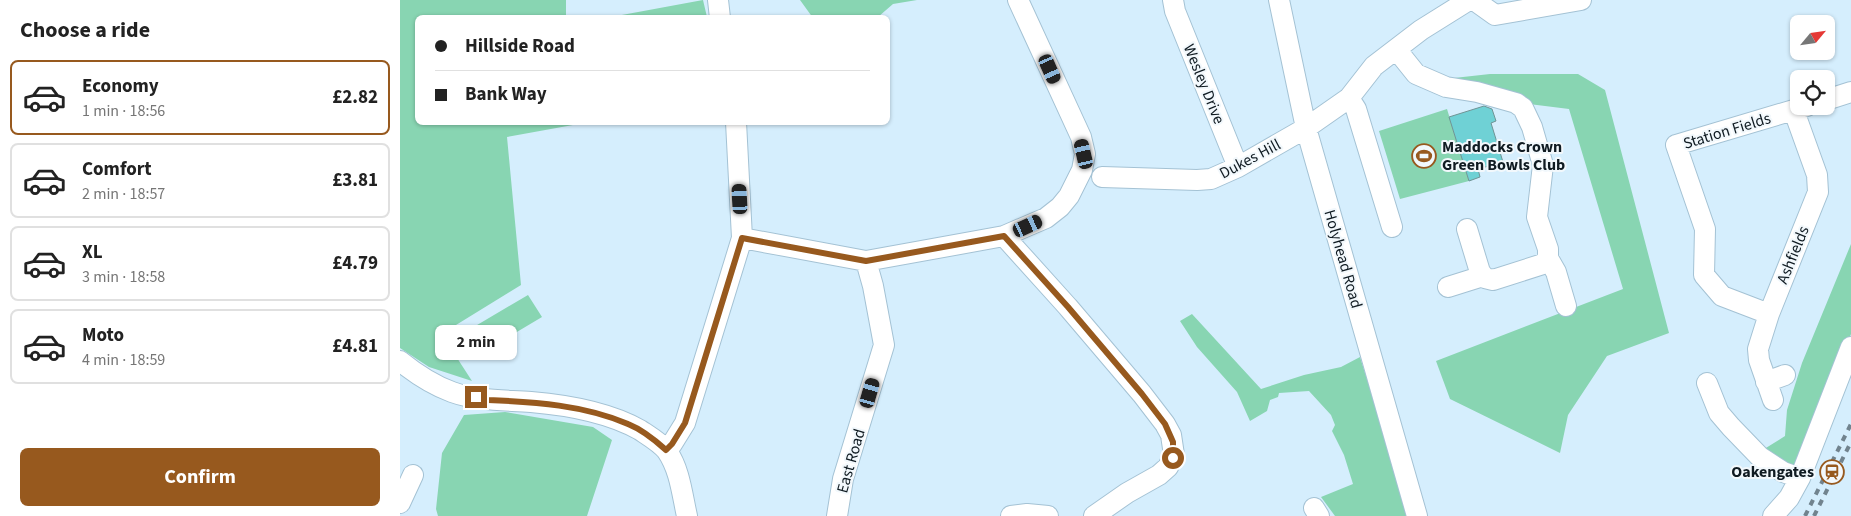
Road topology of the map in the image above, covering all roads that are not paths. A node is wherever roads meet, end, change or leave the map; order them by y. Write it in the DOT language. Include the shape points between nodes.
graph roads {
  1 [pos="718,0"];
  2 [pos="1018,0"];
  3 [pos="1174,0"];
  4 [pos="1279,0"];
  5 [pos="1469,0"];
  6 [pos="1474,0"];
  7 [pos="1581,0"];
  8 [pos="720,15"];
  9 [pos="1396,49"];
  10 [pos="1851,92"];
  11 [pos="1835,97"];
  12 [pos="1349,98"];
  13 [pos="1790,112"];
  14 [pos="1802,115"];
  15 [pos="736,125"];
  16 [pos="1306,128"];
  17 [pos="1238,168"];
  18 [pos="1102,177"];
  19 [pos="1392,227"];
  20 [pos="1467,230"];
  21 [pos="1004,236"];
  22 [pos="742,238"];
  23 [pos="1548,258"];
  24 [pos="866,261"];
  25 [pos="1483,276"];
  26 [pos="1448,287"];
  27 [pos="1566,306"];
  28 [pos="1769,314"];
  29 [pos="1851,347"];
  30 [pos="400,361"];
  31 [pos="1786,375"];
  32 [pos="1707,382"];
  33 [pos="666,450"];
  34 [pos="413,475"];
  35 [pos="1800,478"];
  36 [pos="400,503"];
  37 [pos="687,516"];
  38 [pos="837,516"];
  39 [pos="1011,516"];
  40 [pos="1048,516"];
  41 [pos="1094,516"];
  42 [pos="1417,516"];
  43 [pos="1773,516"];
  1 -- 8 [label="street"];
  2 -- 21 [label="street" via="1081,137 1084,154 1082,170 1070,196 1060,207 1046,218"];
  3 -- 17 [label="street, Wesley Drive" via="1175,11"];
  4 -- 16 [label="street, Holyhead Road"];
  5 -- 9 [label="street, Dukes Hill"];
  6 -- 7 [label="street" via="1495,15"];
  9 -- 12 [label="street, Dukes Hill" via="1374,66"];
  9 -- 23 [label="street" via="1416,74 1446,87 1477,92 1523,108 1532,127 1542,165 1537,217"];
  10 -- 11 [label="street"];
  12 -- 16 [label="street, Dukes Hill"];
  12 -- 19 [label="street" via="1356,109"];
  13 -- 28 [label="street, Station Fields" via="1676,145 1704,229 1704,275 1722,296"];
  14 -- 28 [label="street, Ashfields" via="1817,174 1818,192"];
  15 -- 22 [label="street"];
  16 -- 17 [label="street, Dukes Hill"];
  16 -- 42 [label="street, Holyhead Road"];
  17 -- 18 [label="street, Dukes Hill" via="1211,179 1197,180"];
  20 -- 25 [label="street"];
  21 -- 24 [label="street"];
  21 -- 41 [label="street" via="1142,394 1171,434 1174,455 1168,467"];
  22 -- 24 [label="street"];
  22 -- 33 [label="street" via="685,423"];
  23 -- 25 [label="street" via="1543,264 1493,280"];
  23 -- 27 [label="street" via="1556,272"];
  24 -- 38 [label="street, East Road" via="884,345 843,479"];
  25 -- 26 [label="street"];
  28 -- 31 [label="street, Ashfields" via="1758,349 1758,360 1769,391"];
  29 -- 35 [label="street"];
  30 -- 33 [label="street" via="422,378 452,392 488,400 559,405 629,424"];
  32 -- 35 [label="street" via="1719,413 1760,457 1783,472"];
  33 -- 37 [label="street" via="678,472"];
  34 -- 36 [label="street"];
  35 -- 43 [label="street" via="1789,498"];
  39 -- 40 [label="street"];
}
